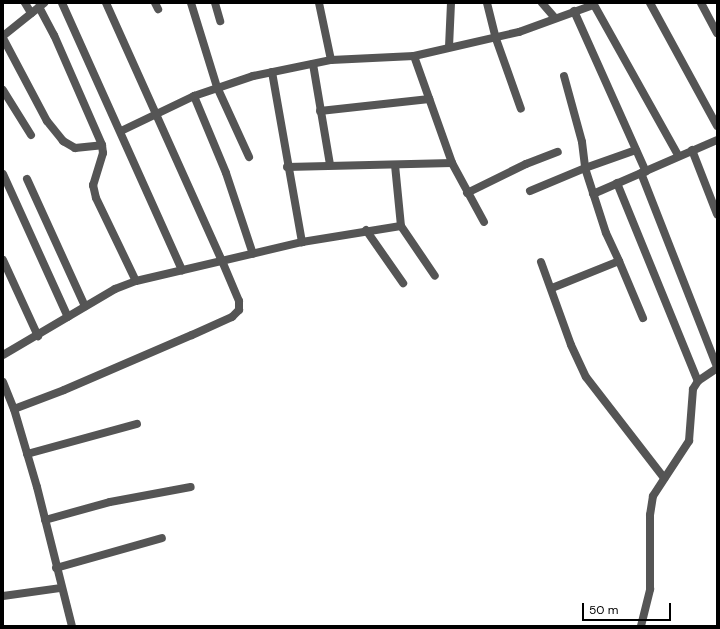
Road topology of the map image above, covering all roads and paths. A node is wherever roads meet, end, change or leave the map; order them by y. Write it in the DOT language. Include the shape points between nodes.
graph roads {
  1 [pos="25,3"];
  2 [pos="62,3"];
  3 [pos="106,3"];
  4 [pos="191,3"];
  5 [pos="215,3"];
  6 [pos="319,3"];
  7 [pos="451,3"];
  8 [pos="487,3"];
  9 [pos="542,3"];
  10 [pos="650,3"];
  11 [pos="701,3"];
  12 [pos="593,4"];
  13 [pos="42,5"];
  14 [pos="574,11"];
  15 [pos="31,13"];
  16 [pos="555,18"];
  17 [pos="220,20"];
  18 [pos="717,33"];
  19 [pos="495,36"];
  20 [pos="3,37"];
  21 [pos="449,47"];
  22 [pos="414,56"];
  23 [pos="331,60"];
  24 [pos="313,64"];
  25 [pos="272,72"];
  26 [pos="564,76"];
  27 [pos="217,87"];
  28 [pos="3,90"];
  29 [pos="194,96"];
  30 [pos="430,99"];
  31 [pos="520,109"];
  32 [pos="320,111"];
  33 [pos="157,112"];
  34 [pos="717,126"];
  35 [pos="120,131"];
  36 [pos="31,135"];
  37 [pos="717,140"];
  38 [pos="102,145"];
  39 [pos="636,150"];
  40 [pos="692,150"];
  41 [pos="558,152"];
  42 [pos="678,155"];
  43 [pos="249,157"];
  44 [pos="452,163"];
  45 [pos="330,164"];
  46 [pos="395,165"];
  47 [pos="287,167"];
  48 [pos="585,168"];
  49 [pos="644,173"];
  50 [pos="3,174"];
  51 [pos="27,179"];
  52 [pos="617,183"];
  53 [pos="530,192"];
  54 [pos="467,193"];
  55 [pos="593,194"];
  56 [pos="717,214"];
  57 [pos="484,222"];
  58 [pos="401,226"];
  59 [pos="366,230"];
  60 [pos="302,242"];
  61 [pos="253,254"];
  62 [pos="3,260"];
  63 [pos="619,260"];
  64 [pos="222,261"];
  65 [pos="542,262"];
  66 [pos="182,270"];
  67 [pos="435,276"];
  68 [pos="136,281"];
  69 [pos="403,282"];
  70 [pos="552,288"];
  71 [pos="85,306"];
  72 [pos="68,317"];
  73 [pos="643,318"];
  74 [pos="38,336"];
  75 [pos="3,355"];
  76 [pos="717,368"];
  77 [pos="698,381"];
  78 [pos="3,382"];
  79 [pos="14,409"];
  80 [pos="137,424"];
  81 [pos="27,454"];
  82 [pos="664,478"];
  83 [pos="191,487"];
  84 [pos="45,520"];
  85 [pos="162,538"];
  86 [pos="56,568"];
  87 [pos="61,588"];
  88 [pos="3,596"];
  89 [pos="72,626"];
  90 [pos="640,626"];
  1 -- 15 [label="street"];
  2 -- 35 [label="street"];
  3 -- 33 [label="street"];
  4 -- 27 [label="street"];
  5 -- 17 [label="street"];
  6 -- 23 [label="street"];
  7 -- 21 [label="street"];
  8 -- 19 [label="street"];
  9 -- 16 [label="street"];
  10 -- 34 [label="street"];
  11 -- 18 [label="street"];
  12 -- 14 [label="street"];
  12 -- 42 [label="street"];
  13 -- 15 [label="street"];
  13 -- 38 [label="street"];
  14 -- 16 [label="street"];
  14 -- 39 [label="street"];
  15 -- 20 [label="street"];
  16 -- 19 [label="street" via="520,32"];
  19 -- 21 [label="street"];
  19 -- 31 [label="street"];
  20 -- 38 [label="street" via="47,120 63,141 75,148"];
  21 -- 22 [label="street"];
  22 -- 23 [label="street"];
  22 -- 30 [label="street"];
  23 -- 24 [label="street"];
  24 -- 25 [label="street"];
  24 -- 32 [label="street"];
  25 -- 27 [label="street"];
  25 -- 47 [label="street"];
  26 -- 48 [label="street" via="582,142"];
  27 -- 29 [label="street"];
  27 -- 43 [label="street"];
  28 -- 36 [label="street"];
  29 -- 33 [label="street"];
  29 -- 61 [label="street" via="228,179"];
  30 -- 32 [label="street"];
  30 -- 44 [label="street"];
  32 -- 45 [label="street"];
  33 -- 35 [label="street"];
  33 -- 64 [label="street"];
  35 -- 66 [label="street"];
  37 -- 40 [label="street"];
  38 -- 68 [label="street" via="101,162 93,185 96,198"];
  39 -- 48 [label="street"];
  39 -- 49 [label="street"];
  40 -- 42 [label="street"];
  40 -- 56 [label="street"];
  41 -- 54 [label="street" via="526,164"];
  42 -- 49 [label="street"];
  44 -- 46 [label="street"];
  44 -- 54 [label="street"];
  45 -- 46 [label="street"];
  45 -- 47 [label="street"];
  46 -- 58 [label="street"];
  47 -- 60 [label="street"];
  48 -- 53 [label="street"];
  48 -- 55 [label="street"];
  49 -- 52 [label="street"];
  49 -- 76 [label="street"];
  50 -- 72 [label="street"];
  51 -- 71 [label="street"];
  52 -- 55 [label="street"];
  52 -- 77 [label="street"];
  54 -- 57 [label="street"];
  55 -- 63 [label="street"];
  58 -- 59 [label="street"];
  58 -- 67 [label="street"];
  59 -- 60 [label="street"];
  59 -- 69 [label="street"];
  60 -- 61 [label="street"];
  61 -- 64 [label="street"];
  62 -- 74 [label="street"];
  63 -- 70 [label="street"];
  63 -- 73 [label="street"];
  64 -- 66 [label="street"];
  64 -- 79 [label="street" via="239,301 239,310 232,317"];
  65 -- 70 [label="street"];
  66 -- 68 [label="street"];
  68 -- 71 [label="street" via="115,289"];
  70 -- 82 [label="street" via="571,345 586,378"];
  71 -- 72 [label="street"];
  72 -- 74 [label="street"];
  74 -- 75 [label="street"];
  76 -- 77 [label="street"];
  77 -- 82 [label="street" via="692,388 690,401 689,441 682,455"];
  78 -- 79 [label="street"];
  79 -- 81 [label="street"];
  80 -- 81 [label="street"];
  81 -- 84 [label="street"];
  82 -- 90 [label="street" via="650,506 650,589"];
  83 -- 84 [label="street" via="110,502"];
  84 -- 86 [label="street"];
  85 -- 86 [label="street"];
  86 -- 87 [label="street"];
  87 -- 88 [label="street"];
  87 -- 89 [label="street"];
}
